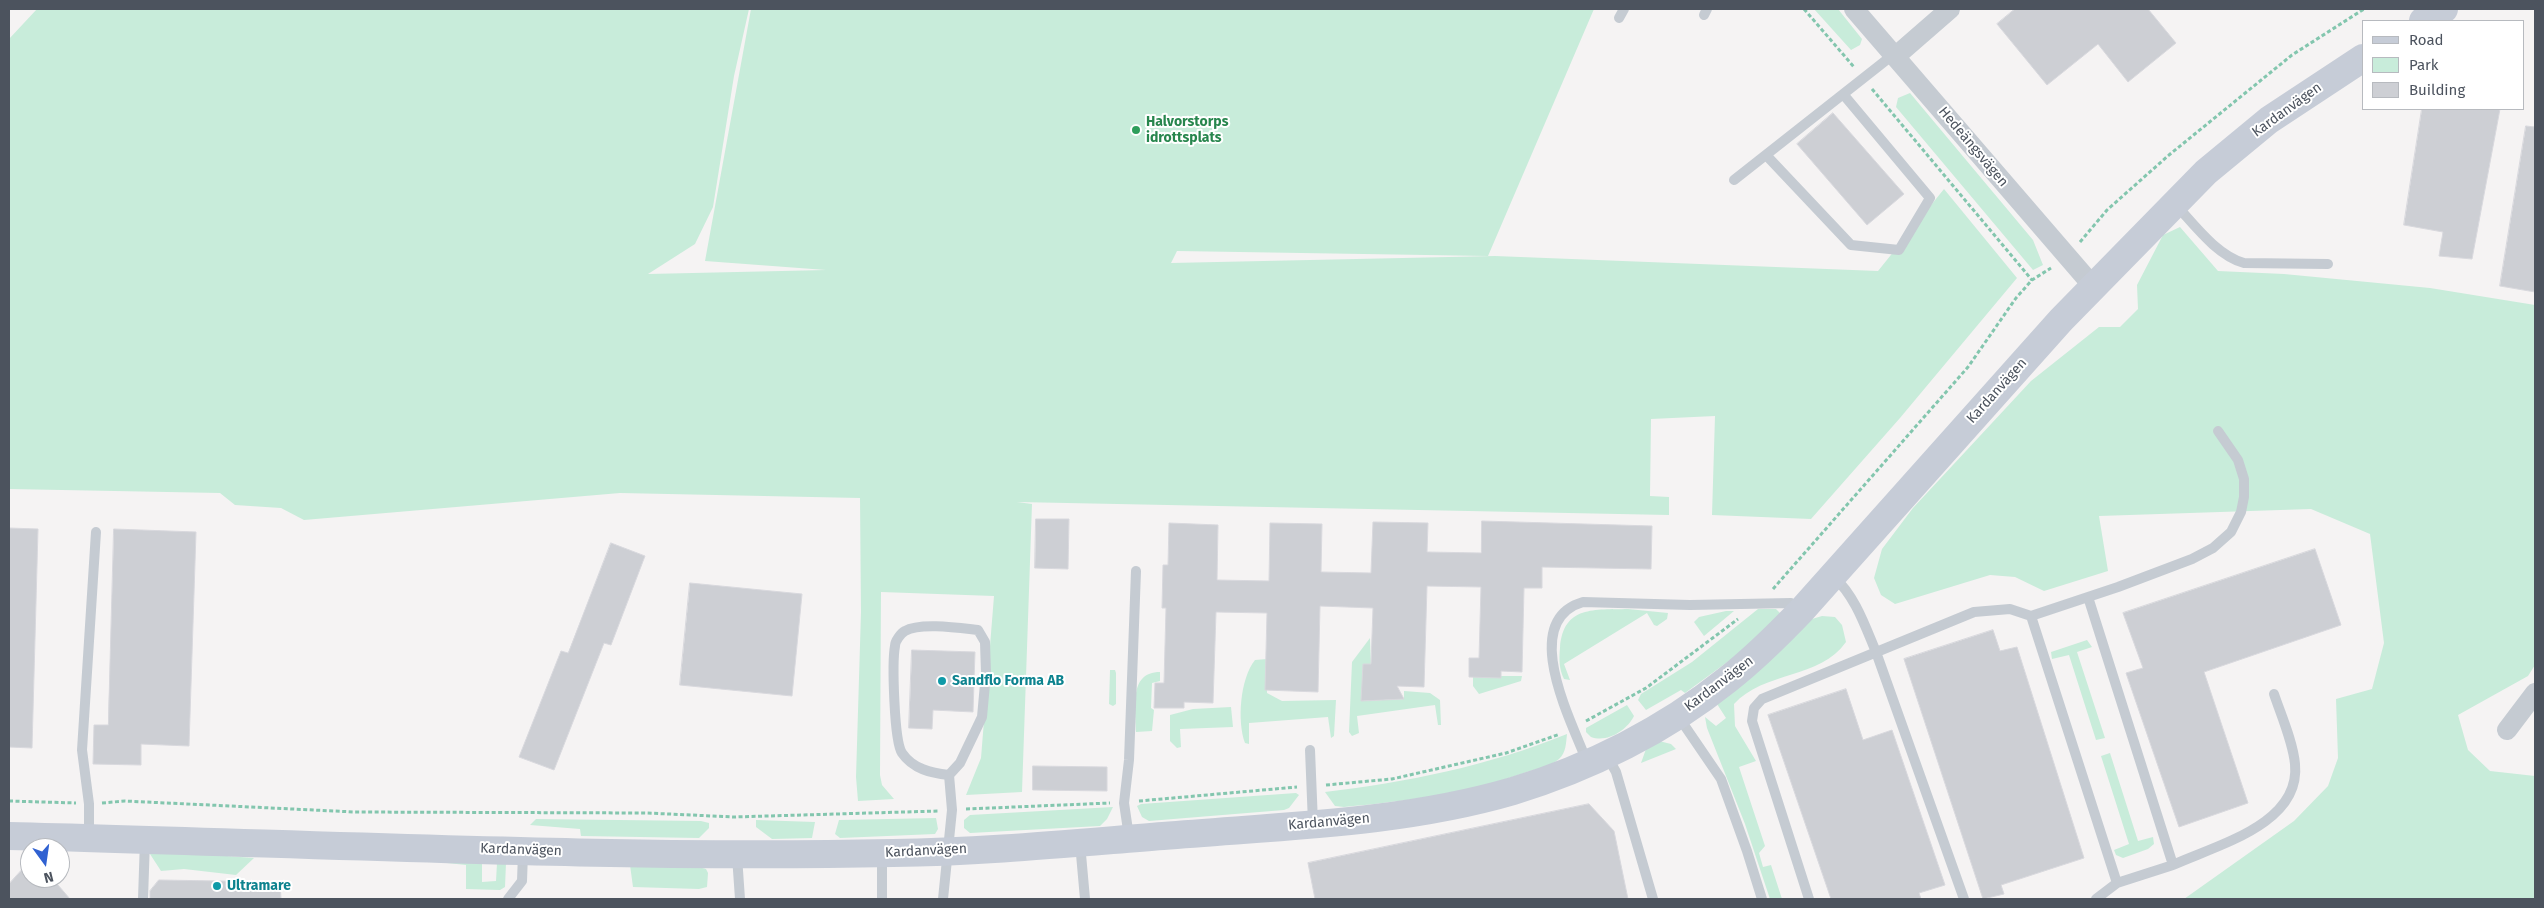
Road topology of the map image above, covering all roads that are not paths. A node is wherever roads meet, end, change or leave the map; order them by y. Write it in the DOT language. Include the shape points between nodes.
graph roads {
  1 [pos="1854,9"];
  2 [pos="1950,9"];
  3 [pos="2444,9"];
  4 [pos="2425,20"];
  5 [pos="1895,55"];
  6 [pos="2362,59"];
  7 [pos="1843,94"];
  8 [pos="1766,155"];
  9 [pos="1734,180"];
  10 [pos="2174,203"];
  11 [pos="2328,264"];
  12 [pos="2092,286"];
  13 [pos="2218,431"];
  14 [pos="96,532"];
  15 [pos="1136,571"];
  16 [pos="1833,576"];
  17 [pos="2088,597"];
  18 [pos="1802,610"];
  19 [pos="2031,616"];
  20 [pos="1876,652"];
  21 [pos="2535,693"];
  22 [pos="2274,694"];
  23 [pos="1678,715"];
  24 [pos="2507,730"];
  25 [pos="1310,750"];
  26 [pos="1597,759"];
  27 [pos="949,774"];
  28 [pos="1313,823"];
  29 [pos="9,836"];
  30 [pos="89,838"];
  31 [pos="145,839"];
  32 [pos="1129,839"];
  33 [pos="1080,842"];
  34 [pos="524,850"];
  35 [pos="949,850"];
  36 [pos="882,854"];
  37 [pos="737,855"];
  38 [pos="2173,865"];
  39 [pos="2117,883"];
  40 [pos="143,899"];
  41 [pos="508,899"];
  42 [pos="740,899"];
  43 [pos="882,899"];
  44 [pos="943,899"];
  45 [pos="1085,899"];
  46 [pos="1653,899"];
  47 [pos="1762,899"];
  48 [pos="1809,899"];
  49 [pos="1964,899"];
  50 [pos="2096,899"];
  1 -- 5 [label="street, Hedeängsvägen"];
  2 -- 5 [label="street"];
  3 -- 4 [label="street"];
  5 -- 7 [label="lane"];
  5 -- 12 [label="street, Hedeängsvägen"];
  6 -- 10 [label="street, Kardanvägen" via="2269,120"];
  7 -- 8 [label="lane"];
  7 -- 8 [label="lane" via="1930,198 1899,250 1851,245"];
  8 -- 9 [label="lane"];
  10 -- 11 [label="lane" via="2233,260 2244,263"];
  10 -- 12 [label="street, Kardanvägen"];
  12 -- 16 [label="street, Kardanvägen"];
  13 -- 17 [label="lane" via="2238,460 2244,478 2241,512 2231,532 2213,548 2192,559"];
  14 -- 30 [label="lane" via="82,750 89,804"];
  15 -- 32 [label="lane" via="1129,760 1124,803"];
  16 -- 18 [label="street, Kardanvägen"];
  16 -- 20 [label="lane" via="1844,586"];
  17 -- 19 [label="lane"];
  17 -- 38 [label="lane"];
  18 -- 23 [label="street, Kardanvägen" via="1725,683"];
  18 -- 26 [label="lane" via="1791,603 1584,602 1571,606 1558,621 1551,645 1553,674 1574,728"];
  19 -- 20 [label="lane" via="2010,609 1974,612"];
  19 -- 39 [label="lane"];
  20 -- 48 [label="lane" via="1762,699 1754,708 1752,721"];
  20 -- 49 [label="lane"];
  21 -- 24 [label="street"];
  22 -- 38 [label="lane" via="2295,763 2294,786 2282,808 2264,824"];
  23 -- 26 [label="street, Kardanvägen"];
  23 -- 47 [label="lane" via="1721,779"];
  25 -- 28 [label="lane"];
  26 -- 28 [label="street, Kardanvägen" via="1517,789 1453,807"];
  26 -- 46 [label="lane" via="1616,772"];
  27 -- 27 [label="lane" via="960,763 982,718 985,642 978,630 913,627 903,632 895,644 896,732 902,752 917,767 930,773"];
  27 -- 35 [label="lane" via="952,810"];
  28 -- 32 [label="street, Kardanvägen"];
  29 -- 30 [label="street, Kardanvägen"];
  30 -- 31 [label="street, Kardanvägen"];
  31 -- 34 [label="street, Kardanvägen"];
  31 -- 40 [label="lane"];
  32 -- 33 [label="street, Kardanvägen"];
  33 -- 35 [label="street, Kardanvägen"];
  33 -- 45 [label="lane"];
  34 -- 37 [label="street, Kardanvägen"];
  34 -- 41 [label="lane" via="522,881"];
  35 -- 36 [label="street, Kardanvägen"];
  35 -- 44 [label="lane"];
  36 -- 37 [label="street, Kardanvägen"];
  36 -- 43 [label="lane"];
  37 -- 42 [label="lane"];
  38 -- 39 [label="lane"];
  39 -- 50 [label="lane"];
}
